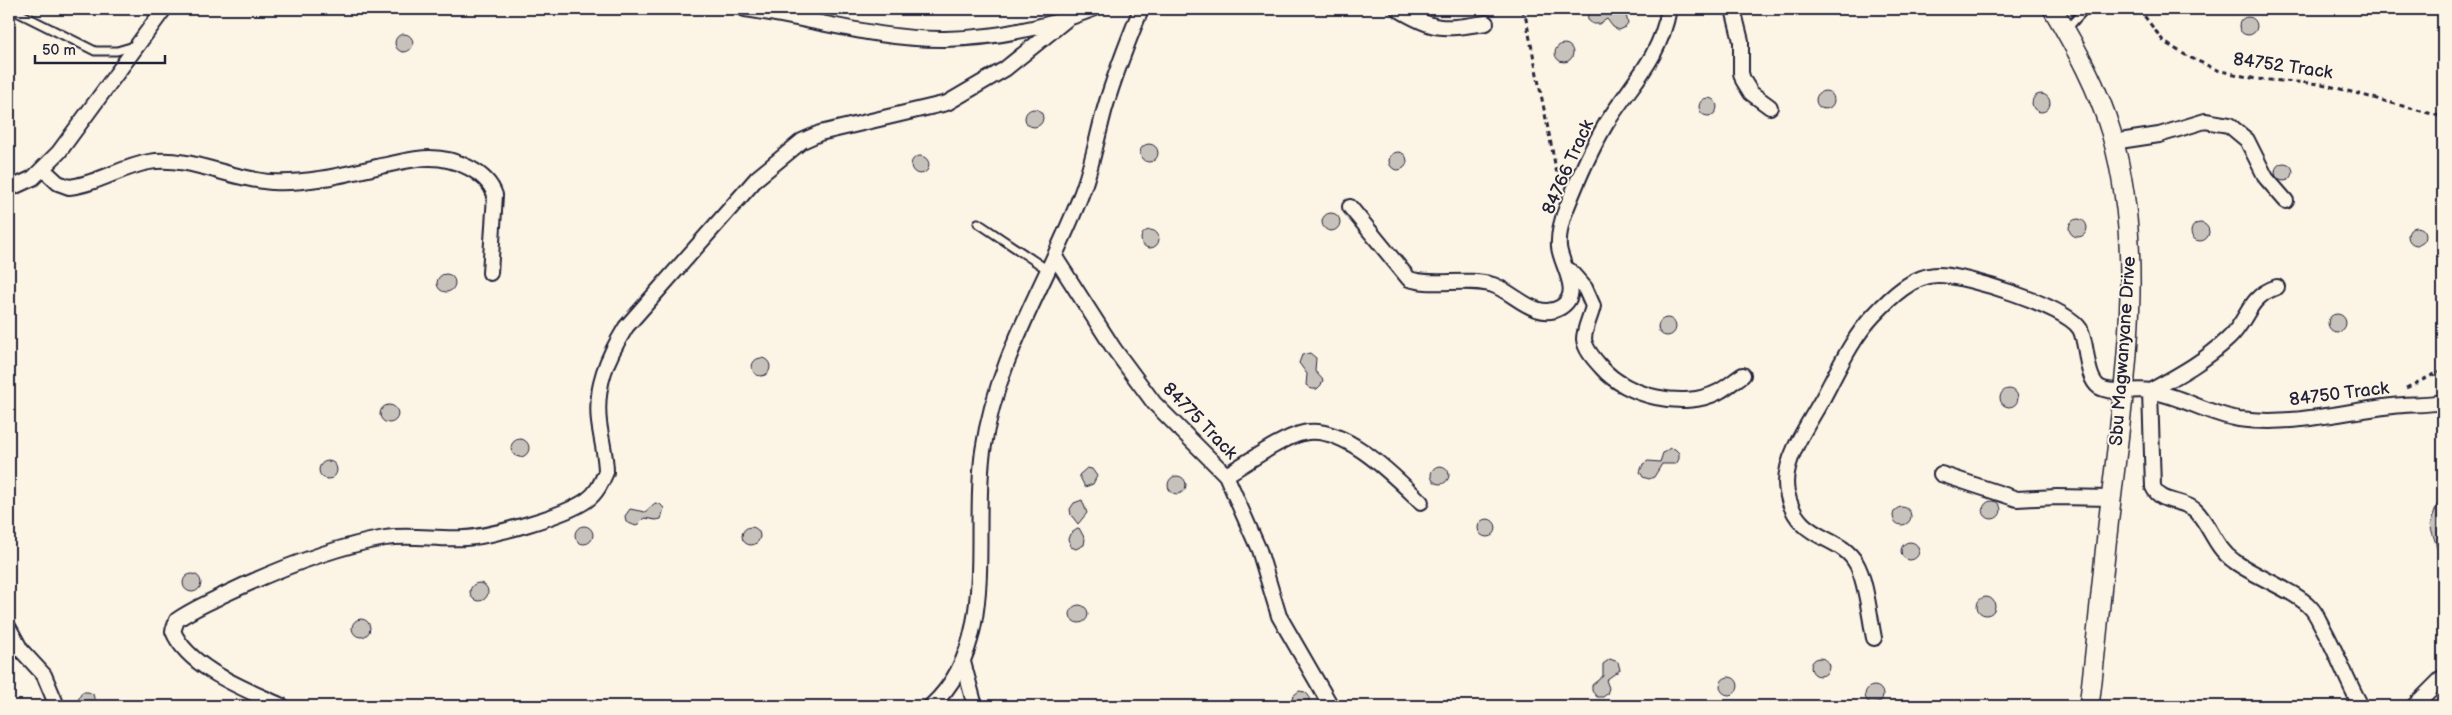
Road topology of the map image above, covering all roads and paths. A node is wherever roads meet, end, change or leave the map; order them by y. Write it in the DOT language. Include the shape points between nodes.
graph roads {
  1 [pos="11,9"];
  2 [pos="164,9"];
  3 [pos="745,9"];
  4 [pos="1093,9"];
  5 [pos="1141,9"];
  6 [pos="1398,9"];
  7 [pos="1522,9"];
  8 [pos="1669,9"];
  9 [pos="1733,9"];
  10 [pos="2052,9"];
  11 [pos="2086,9"];
  12 [pos="2138,9"];
  13 [pos="792,13"];
  14 [pos="1067,19"];
  15 [pos="1486,23"];
  16 [pos="2066,31"];
  17 [pos="137,45"];
  18 [pos="1770,107"];
  19 [pos="2443,117"];
  20 [pos="2113,142"];
  21 [pos="43,169"];
  22 [pos="9,189"];
  23 [pos="2286,201"];
  24 [pos="1350,207"];
  25 [pos="1566,208"];
  26 [pos="978,222"];
  27 [pos="1055,257"];
  28 [pos="1563,265"];
  29 [pos="1048,270"];
  30 [pos="490,273"];
  31 [pos="2277,287"];
  32 [pos="2443,370"];
  33 [pos="1742,375"];
  34 [pos="2405,389"];
  35 [pos="2124,391"];
  36 [pos="2150,391"];
  37 [pos="2443,402"];
  38 [pos="1941,474"];
  39 [pos="1226,475"];
  40 [pos="2111,498"];
  41 [pos="1421,502"];
  42 [pos="9,628"];
  43 [pos="1874,638"];
  44 [pos="964,662"];
  45 [pos="2443,677"];
  46 [pos="57,706"];
  47 [pos="282,706"];
  48 [pos="931,706"];
  49 [pos="975,706"];
  50 [pos="1331,706"];
  51 [pos="2089,706"];
  52 [pos="2361,706"];
  53 [pos="2414,706"];
  1 -- 17 [label="lane" via="95,51 110,52"];
  2 -- 17 [label="street"];
  3 -- 13 [label="street"];
  4 -- 14 [label="street"];
  5 -- 27 [label="street" via="1107,100 1085,186"];
  6 -- 15 [label="street" via="1434,27"];
  7 -- 25 [label="path"];
  8 -- 25 [label="street, 84766 Track" via="1655,54 1605,126"];
  9 -- 18 [label="street" via="1741,41 1743,80 1751,93"];
  10 -- 16 [label="main road, Sbu Magwanyane Drive"];
  11 -- 16 [label="lane"];
  12 -- 19 [label="path, 84752 Track" via="2164,42 2217,70 2256,80 2322,84"];
  13 -- 14 [label="street" via="854,29 943,39 999,35"];
  14 -- 47 [label="street" via="1005,69 947,103 820,133 802,141 757,178 626,327 614,346 600,379 598,397 606,472 588,499 574,507 483,536 387,538 329,552 236,589 177,620 173,631 177,640 195,659 231,682"];
  16 -- 20 [label="main road, Sbu Magwanyane Drive" via="2093,84"];
  17 -- 21 [label="street" via="96,105"];
  20 -- 23 [label="street" via="2158,135 2205,121 2228,125 2247,140 2266,178"];
  20 -- 35 [label="main road, Sbu Magwanyane Drive" via="2127,210 2131,252"];
  21 -- 22 [label="street" via="33,178"];
  21 -- 30 [label="street" via="58,183 69,187 149,162 167,161 244,179 298,182 413,160 446,160 472,170 492,186 495,195"];
  24 -- 28 [label="street, 84766 Track" via="1405,277 1414,281 1485,283 1536,309 1554,310 1563,306 1571,293"];
  25 -- 28 [label="street, 84766 Track" via="1559,248"];
  26 -- 29 [label="lane"];
  27 -- 29 [label="street"];
  27 -- 39 [label="street, 84775 Track" via="1092,317 1154,403"];
  28 -- 33 [label="street" via="1591,298 1593,306 1584,338 1586,345 1609,376 1623,387 1652,397 1687,399 1717,393"];
  29 -- 44 [label="street" via="1015,338 992,408 983,452 973,628"];
  31 -- 36 [label="street" via="2265,291 2254,301 2239,328 2226,341 2190,368"];
  32 -- 34 [label="path"];
  35 -- 36 [label="street, 84750 Track"];
  35 -- 40 [label="main road, Sbu Magwanyane Drive"];
  35 -- 43 [label="street, 84750 Track" via="2102,388 2093,381 2082,334 2071,319 2027,298 1975,280 1926,276 1906,287 1873,316 1855,340 1795,448 1786,478 1787,493 1801,523 1842,549 1856,563"];
  36 -- 37 [label="street, 84750 Track" via="2228,416 2256,420 2312,420 2392,406"];
  36 -- 52 [label="street" via="2155,492 2164,499 2194,509 2233,561 2313,609"];
  38 -- 40 [label="street" via="2017,499"];
  39 -- 41 [label="street" via="1290,438 1302,433 1325,431 1376,462"];
  39 -- 50 [label="street, 84775 Track" via="1256,544 1280,616"];
  40 -- 51 [label="main road, Sbu Magwanyane Drive"];
  42 -- 46 [label="street" via="21,650 44,675"];
  44 -- 48 [label="street" via="952,684"];
  44 -- 49 [label="street"];
  45 -- 53 [label="street"];
}
